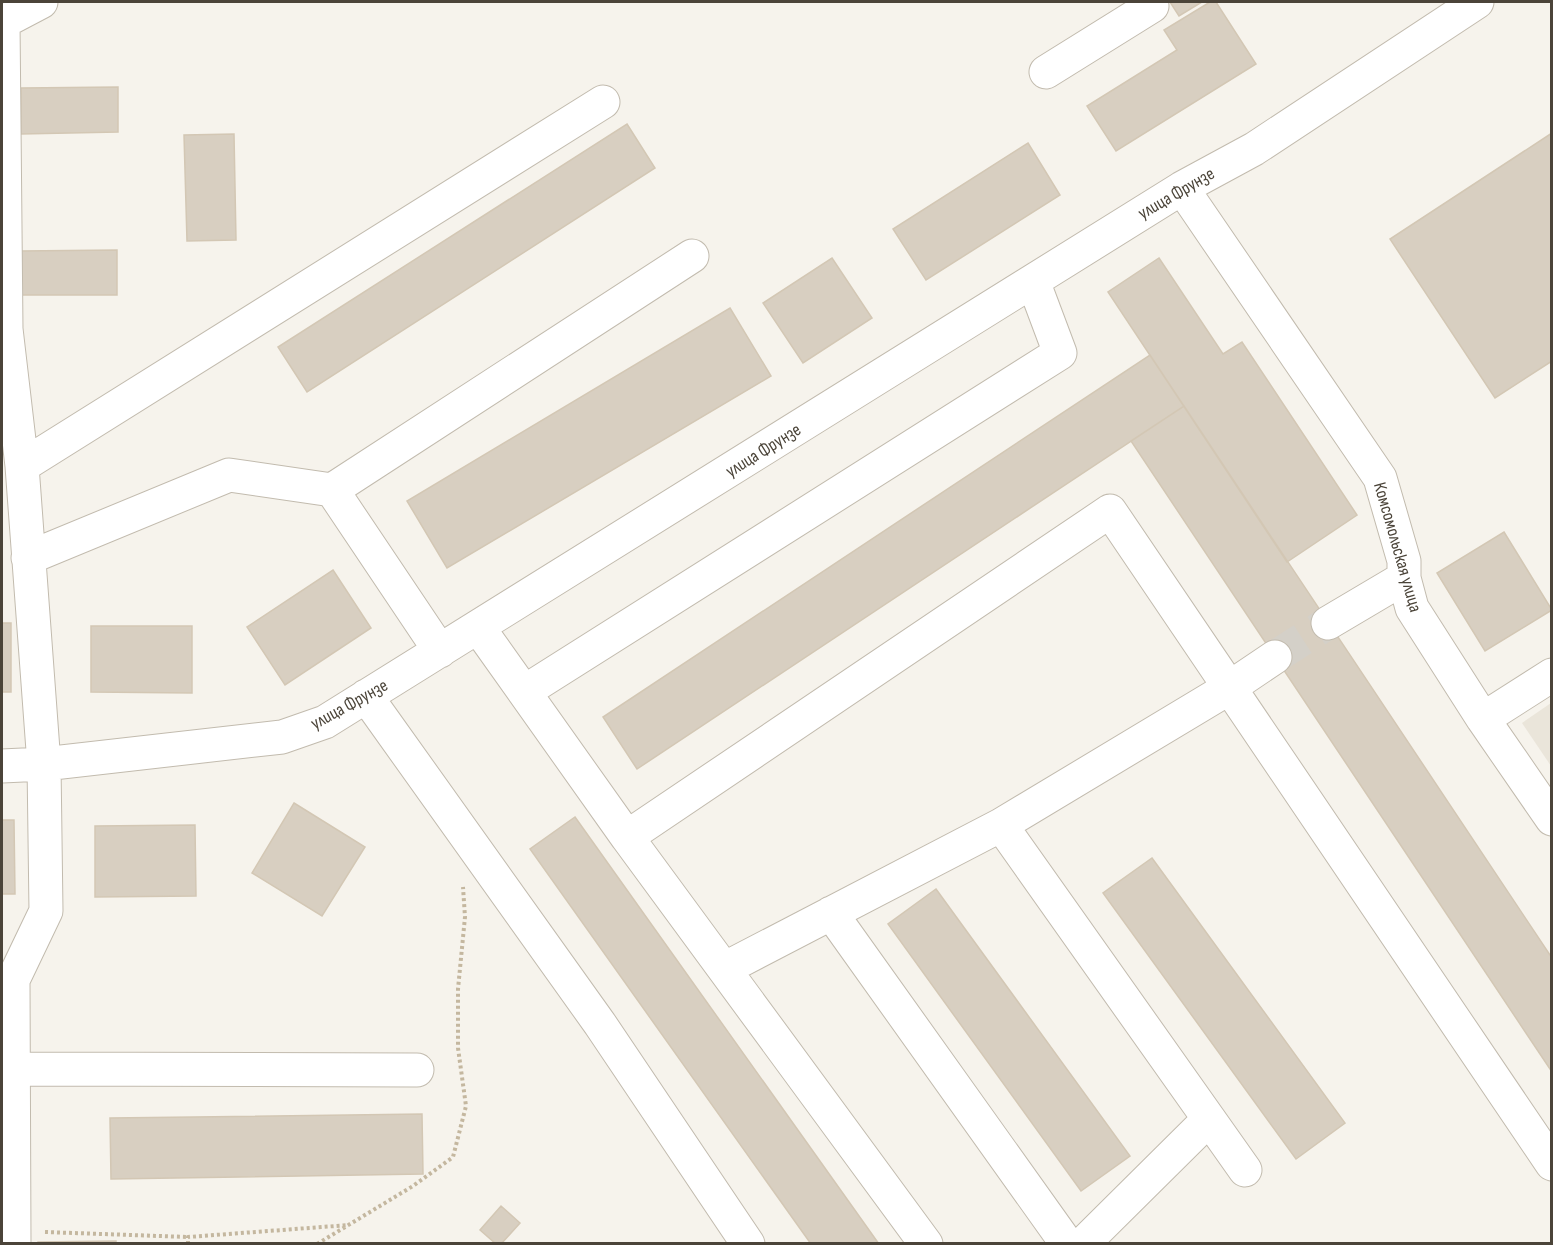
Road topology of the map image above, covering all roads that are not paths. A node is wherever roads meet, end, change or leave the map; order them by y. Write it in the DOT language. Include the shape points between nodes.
graph roads {
  1 [pos="41,2"];
  2 [pos="1149,2"];
  3 [pos="1477,2"];
  4 [pos="1046,72"];
  5 [pos="603,102"];
  6 [pos="1182,188"];
  7 [pos="692,256"];
  8 [pos="1033,281"];
  9 [pos="22,466"];
  10 [pos="332,490"];
  11 [pos="28,558"];
  12 [pos="1404,578"];
  13 [pos="1328,622"];
  14 [pos="478,627"];
  15 [pos="440,651"];
  16 [pos="1275,657"];
  17 [pos="1551,675"];
  18 [pos="1229,688"];
  19 [pos="524,692"];
  20 [pos="366,696"];
  21 [pos="1483,719"];
  22 [pos="44,764"];
  23 [pos="2,766"];
  24 [pos="1551,819"];
  25 [pos="1001,825"];
  26 [pos="627,837"];
  27 [pos="831,913"];
  28 [pos="724,969"];
  29 [pos="13,1069"];
  30 [pos="417,1070"];
  31 [pos="1209,1119"];
  32 [pos="1551,1164"];
  33 [pos="1245,1170"];
  34 [pos="14,1237"];
  35 [pos="748,1244"];
  36 [pos="926,1244"];
  37 [pos="1067,1244"];
  38 [pos="1083,1244"];
  1 -- 9 [label="street" via="3,22 6,329"];
  2 -- 4 [label="street" via="1152,6"];
  3 -- 6 [label="street, улица Фрунзе" via="1254,149"];
  5 -- 9 [label="street"];
  6 -- 8 [label="street, улица Фрунзе"];
  6 -- 12 [label="street, Комсомольская улица" via="1380,478 1404,561"];
  7 -- 10 [label="street"];
  8 -- 14 [label="street, улица Фрунзе"];
  8 -- 19 [label="street" via="1060,353"];
  9 -- 11 [label="street"];
  10 -- 11 [label="street" via="229,475"];
  10 -- 15 [label="street"];
  11 -- 22 [label="street"];
  12 -- 13 [label="street"];
  12 -- 21 [label="street, Комсомольская улица" via="1412,608"];
  14 -- 15 [label="street, улица Фрунзе"];
  14 -- 19 [label="street"];
  15 -- 20 [label="street, улица Фрунзе"];
  16 -- 18 [label="street"];
  17 -- 21 [label="street"];
  18 -- 25 [label="street"];
  18 -- 26 [label="street" via="1110,511"];
  18 -- 32 [label="street"];
  19 -- 26 [label="street"];
  20 -- 22 [label="street, улица Фрунзе" via="325,722 282,737"];
  20 -- 35 [label="street" via="600,1024"];
  21 -- 24 [label="street, Комсомольская улица"];
  22 -- 23 [label="street, улица Фрунзе"];
  22 -- 29 [label="street" via="46,911 13,980"];
  25 -- 27 [label="street"];
  25 -- 31 [label="street"];
  26 -- 28 [label="street"];
  27 -- 28 [label="street"];
  27 -- 37 [label="street"];
  28 -- 36 [label="street"];
  29 -- 30 [label="street"];
  29 -- 34 [label="street"];
  31 -- 33 [label="street"];
  31 -- 38 [label="street"];
}
